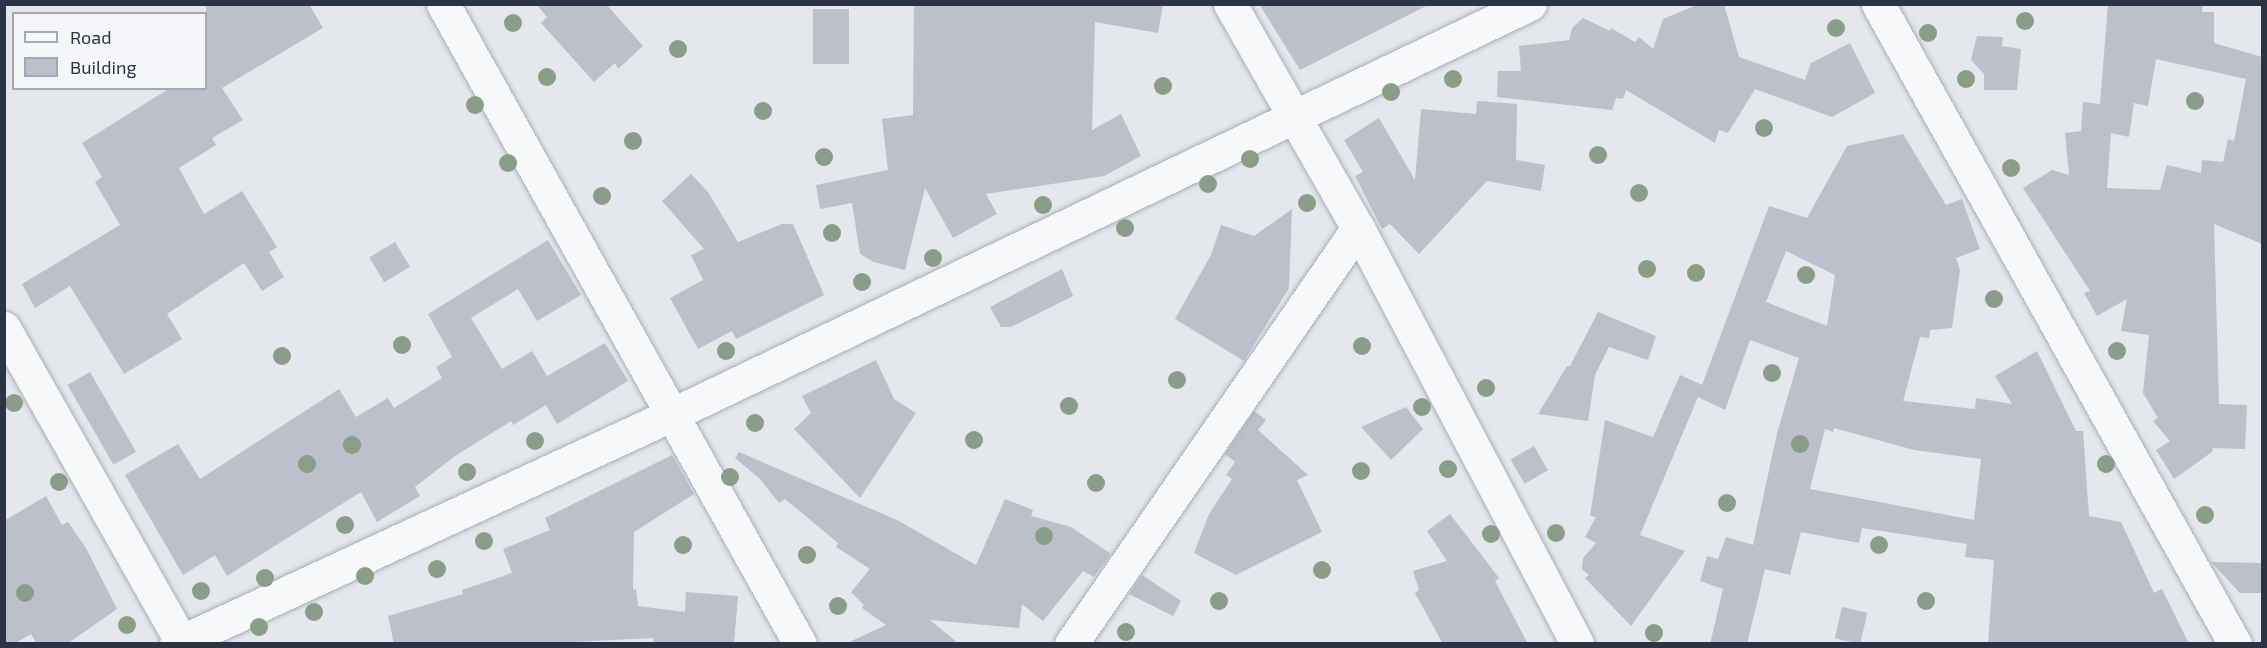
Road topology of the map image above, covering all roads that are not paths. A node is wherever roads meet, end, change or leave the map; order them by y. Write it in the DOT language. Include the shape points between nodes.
graph roads {
  1 [pos="443,4"];
  2 [pos="1230,4"];
  3 [pos="1530,4"];
  4 [pos="1878,4"];
  5 [pos="1295,116"];
  6 [pos="1358,228"];
  7 [pos="4,328"];
  8 [pos="674,414"];
  9 [pos="180,643"];
  10 [pos="800,644"];
  11 [pos="1071,644"];
  12 [pos="1577,644"];
  13 [pos="2235,644"];
  1 -- 8 [label="street"];
  2 -- 5 [label="street"];
  3 -- 5 [label="street"];
  4 -- 13 [label="street"];
  5 -- 6 [label="street"];
  5 -- 8 [label="street"];
  6 -- 11 [label="street"];
  6 -- 12 [label="street"];
  7 -- 9 [label="street"];
  8 -- 9 [label="street"];
  8 -- 10 [label="street"];
}
